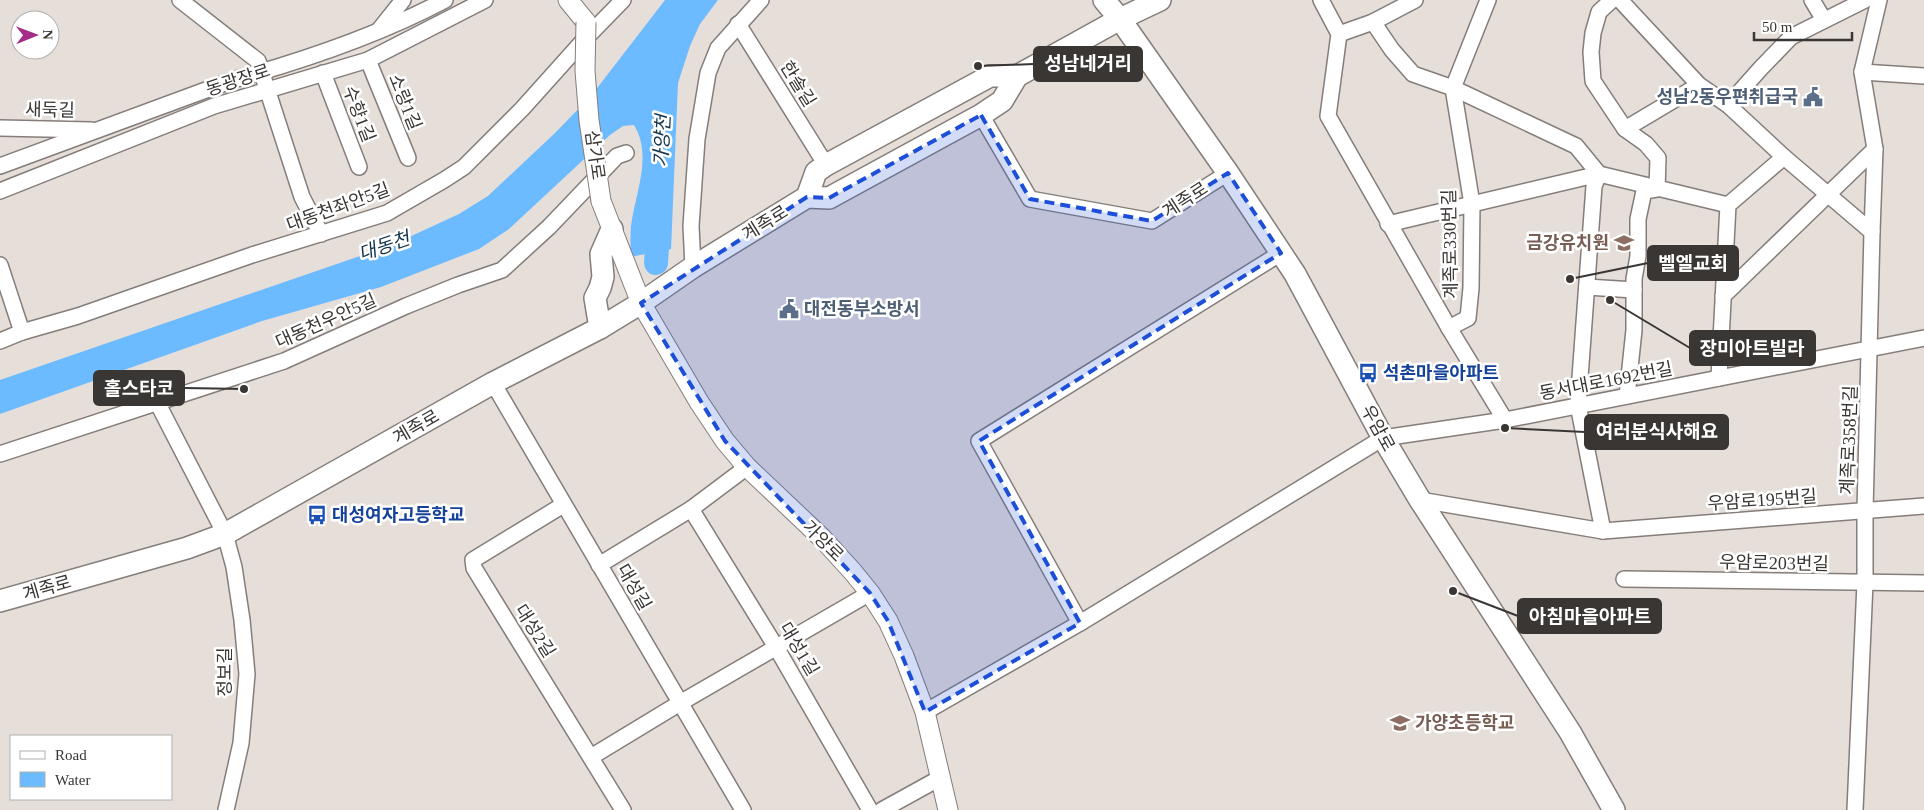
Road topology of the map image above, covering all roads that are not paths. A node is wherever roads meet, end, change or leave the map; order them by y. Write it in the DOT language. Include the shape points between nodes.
graph roads {
  1 [pos="180,0"];
  2 [pos="403,0"];
  3 [pos="445,0"];
  4 [pos="485,0"];
  5 [pos="568,0"];
  6 [pos="589,0"];
  7 [pos="623,0"];
  8 [pos="760,0"];
  9 [pos="1104,0"];
  10 [pos="1160,0"];
  11 [pos="1321,0"];
  12 [pos="1415,0"];
  13 [pos="1488,0"];
  14 [pos="1612,0"];
  15 [pos="1620,0"];
  16 [pos="1812,0"];
  17 [pos="1866,0"];
  18 [pos="1879,0"];
  19 [pos="1120,19"];
  20 [pos="1824,20"];
  21 [pos="586,22"];
  22 [pos="1373,22"];
  23 [pos="738,24"];
  24 [pos="379,30"];
  25 [pos="1339,34"];
  26 [pos="368,60"];
  27 [pos="262,72"];
  28 [pos="1862,72"];
  29 [pos="323,73"];
  30 [pos="1017,76"];
  31 [pos="1924,76"];
  32 [pos="1699,85"];
  33 [pos="1454,88"];
  34 [pos="268,90"];
  35 [pos="1728,105"];
  36 [pos="980,115"];
  37 [pos="0,128"];
  38 [pos="1625,129"];
  39 [pos="100,130"];
  40 [pos="1875,148"];
  41 [pos="626,153"];
  42 [pos="1784,157"];
  43 [pos="408,158"];
  44 [pos="826,164"];
  45 [pos="0,166"];
  46 [pos="359,167"];
  47 [pos="1228,173"];
  48 [pos="1598,174"];
  49 [pos="1656,189"];
  50 [pos="0,191"];
  51 [pos="1828,195"];
  52 [pos="807,197"];
  53 [pos="1472,204"];
  54 [pos="1728,205"];
  55 [pos="1388,224"];
  56 [pos="612,229"];
  57 [pos="1872,232"];
  58 [pos="321,234"];
  59 [pos="1281,253"];
  60 [pos="0,265"];
  61 [pos="693,267"];
  62 [pos="1587,287"];
  63 [pos="1634,290"];
  64 [pos="1723,296"];
  65 [pos="641,303"];
  66 [pos="600,328"];
  67 [pos="1449,328"];
  68 [pos="22,332"];
  69 [pos="1924,338"];
  70 [pos="0,341"];
  71 [pos="1870,348"];
  72 [pos="1719,378"];
  73 [pos="493,383"];
  74 [pos="1628,396"];
  75 [pos="158,404"];
  76 [pos="1578,405"];
  77 [pos="1505,420"];
  78 [pos="1382,438"];
  79 [pos="0,454"];
  80 [pos="747,467"];
  81 [pos="1420,500"];
  82 [pos="563,505"];
  83 [pos="1924,506"];
  84 [pos="691,509"];
  85 [pos="1865,511"];
  86 [pos="1603,531"];
  87 [pos="225,534"];
  88 [pos="599,565"];
  89 [pos="1624,579"];
  90 [pos="1865,583"];
  91 [pos="1924,583"];
  92 [pos="870,593"];
  93 [pos="0,601"];
  94 [pos="1080,623"];
  95 [pos="776,647"];
  96 [pos="680,703"];
  97 [pos="925,712"];
  98 [pos="591,757"];
  99 [pos="940,778"];
  100 [pos="226,810"];
  101 [pos="623,810"];
  102 [pos="743,810"];
  103 [pos="870,810"];
  104 [pos="882,810"];
  105 [pos="948,810"];
  106 [pos="1614,810"];
  107 [pos="1855,810"];
  1 -- 27 [label="street" via="258,61"];
  2 -- 24 [label="street"];
  3 -- 24 [label="street, 동광장로" via="412,18"];
  4 -- 26 [label="street, 동광장로"];
  5 -- 21 [label="street"];
  6 -- 21 [label="street, 삼가로"];
  7 -- 58 [label="street, 대동천좌안5길" via="464,167 387,213"];
  8 -- 23 [label="street"];
  9 -- 19 [label="main road, 우암로"];
  10 -- 19 [label="main road, 계족로"];
  11 -- 25 [label="street"];
  12 -- 22 [label="street"];
  13 -- 33 [label="street"];
  14 -- 38 [label="street" via="1599,12 1590,52 1593,81"];
  15 -- 32 [label="street"];
  16 -- 20 [label="street"];
  17 -- 20 [label="street"];
  18 -- 28 [label="street, 계족로358번길"];
  19 -- 30 [label="main road, 계족로"];
  19 -- 47 [label="main road, 우암로"];
  20 -- 35 [label="street" via="1791,37"];
  21 -- 56 [label="street, 삼가로, bridge" via="585,70 590,120 602,201"];
  22 -- 25 [label="street"];
  22 -- 33 [label="street" via="1413,74"];
  23 -- 44 [label="street, 한솔길"];
  23 -- 61 [label="street" via="718,48 708,73 696,139 691,226"];
  24 -- 27 [label="street, 동광장로"];
  25 -- 55 [label="street" via="1328,116"];
  26 -- 29 [label="street, 동광장로"];
  26 -- 43 [label="street, 소랑1길"];
  27 -- 34 [label="street"];
  27 -- 39 [label="street, 동광장로"];
  28 -- 31 [label="street"];
  28 -- 40 [label="street, 계족로358번길"];
  29 -- 34 [label="street, 동광장로"];
  29 -- 46 [label="street, 수향1길"];
  30 -- 36 [label="main road, 계족로" via="1002,101"];
  30 -- 44 [label="main road, 계족로" via="990,76"];
  32 -- 35 [label="street"];
  32 -- 38 [label="street"];
  33 -- 48 [label="street" via="1576,146"];
  33 -- 53 [label="street, 계족로330번길"];
  34 -- 50 [label="street, 동광장로" via="214,106"];
  34 -- 58 [label="street" via="302,197"];
  35 -- 42 [label="street"];
  36 -- 47 [label="street, 계족로" via="1030,199 1152,221"];
  36 -- 52 [label="main road, 계족로" via="829,198"];
  37 -- 39 [label="street, 새둑길"];
  38 -- 49 [label="street" via="1646,144 1658,158"];
  39 -- 45 [label="street, 동광장로"];
  40 -- 51 [label="street"];
  40 -- 57 [label="street, 계족로358번길"];
  41 -- 75 [label="street, 대동천우안5길" via="617,156 549,227 502,270 414,303 284,361"];
  42 -- 51 [label="street"];
  42 -- 54 [label="street"];
  44 -- 52 [label="main road, 계족로" via="816,172"];
  47 -- 59 [label="main road, 우암로"];
  48 -- 49 [label="street"];
  48 -- 53 [label="street"];
  48 -- 62 [label="street" via="1594,186"];
  49 -- 54 [label="street"];
  49 -- 63 [label="street" via="1644,190 1638,219"];
  51 -- 57 [label="street"];
  51 -- 64 [label="street"];
  52 -- 61 [label="main road, 계족로"];
  53 -- 55 [label="street"];
  53 -- 67 [label="street, 계족로330번길" via="1468,318"];
  54 -- 64 [label="street"];
  55 -- 67 [label="street"];
  56 -- 65 [label="street, 삼가로"];
  56 -- 66 [label="main road" via="601,254 603,277 594,298"];
  57 -- 71 [label="street, 계족로358번길"];
  58 -- 68 [label="street, 대동천좌안5길"];
  59 -- 78 [label="main road, 우암로"];
  59 -- 94 [label="street" via="979,441"];
  60 -- 68 [label="street"];
  61 -- 65 [label="main road, 계족로"];
  62 -- 63 [label="street"];
  62 -- 76 [label="street"];
  63 -- 74 [label="street"];
  64 -- 72 [label="street"];
  65 -- 66 [label="main road, 계족로"];
  65 -- 80 [label="street, 가양로" via="698,402 724,441"];
  66 -- 73 [label="main road, 계족로"];
  67 -- 77 [label="street"];
  68 -- 70 [label="street, 대동천좌안5길"];
  69 -- 71 [label="street, 동서대로1692번길"];
  71 -- 72 [label="street, 동서대로1692번길"];
  71 -- 85 [label="street, 계족로358번길"];
  72 -- 74 [label="street, 동서대로1692번길"];
  73 -- 82 [label="street, 대성길"];
  73 -- 87 [label="main road, 계족로"];
  74 -- 76 [label="street, 동서대로1692번길"];
  75 -- 79 [label="street, 대동천우안5길"];
  75 -- 87 [label="street, 정보길"];
  76 -- 77 [label="street, 동서대로1692번길"];
  76 -- 86 [label="street"];
  77 -- 78 [label="street, 동서대로1692번길"];
  78 -- 81 [label="main road, 우암로"];
  78 -- 94 [label="street"];
  80 -- 84 [label="street"];
  80 -- 92 [label="street, 가양로" via="822,538"];
  81 -- 86 [label="street, 우암로195번길"];
  81 -- 106 [label="main road, 우암로" via="1570,732"];
  82 -- 88 [label="street, 대성길"];
  82 -- 98 [label="street, 대성2길" via="473,560 474,568"];
  83 -- 85 [label="street, 우암로195번길"];
  84 -- 88 [label="street"];
  84 -- 95 [label="street, 대성1길"];
  85 -- 86 [label="street, 우암로195번길"];
  85 -- 90 [label="street, 계족로358번길"];
  87 -- 93 [label="main road, 계족로" via="187,548"];
  87 -- 100 [label="street, 정보길" via="236,576 247,674 241,743"];
  88 -- 96 [label="street, 대성길"];
  89 -- 90 [label="street, 우암로203번길"];
  90 -- 91 [label="street, 우암로203번길"];
  90 -- 107 [label="street, 계족로358번길"];
  92 -- 95 [label="street"];
  92 -- 97 [label="street, 가양로" via="888,621"];
  94 -- 97 [label="street"];
  95 -- 96 [label="street"];
  95 -- 103 [label="street, 대성1길"];
  96 -- 98 [label="street"];
  96 -- 102 [label="street, 대성길"];
  97 -- 99 [label="street, 가양로"];
  98 -- 101 [label="street, 대성2길"];
  99 -- 104 [label="street"];
  99 -- 105 [label="street, 가양로"];
}
